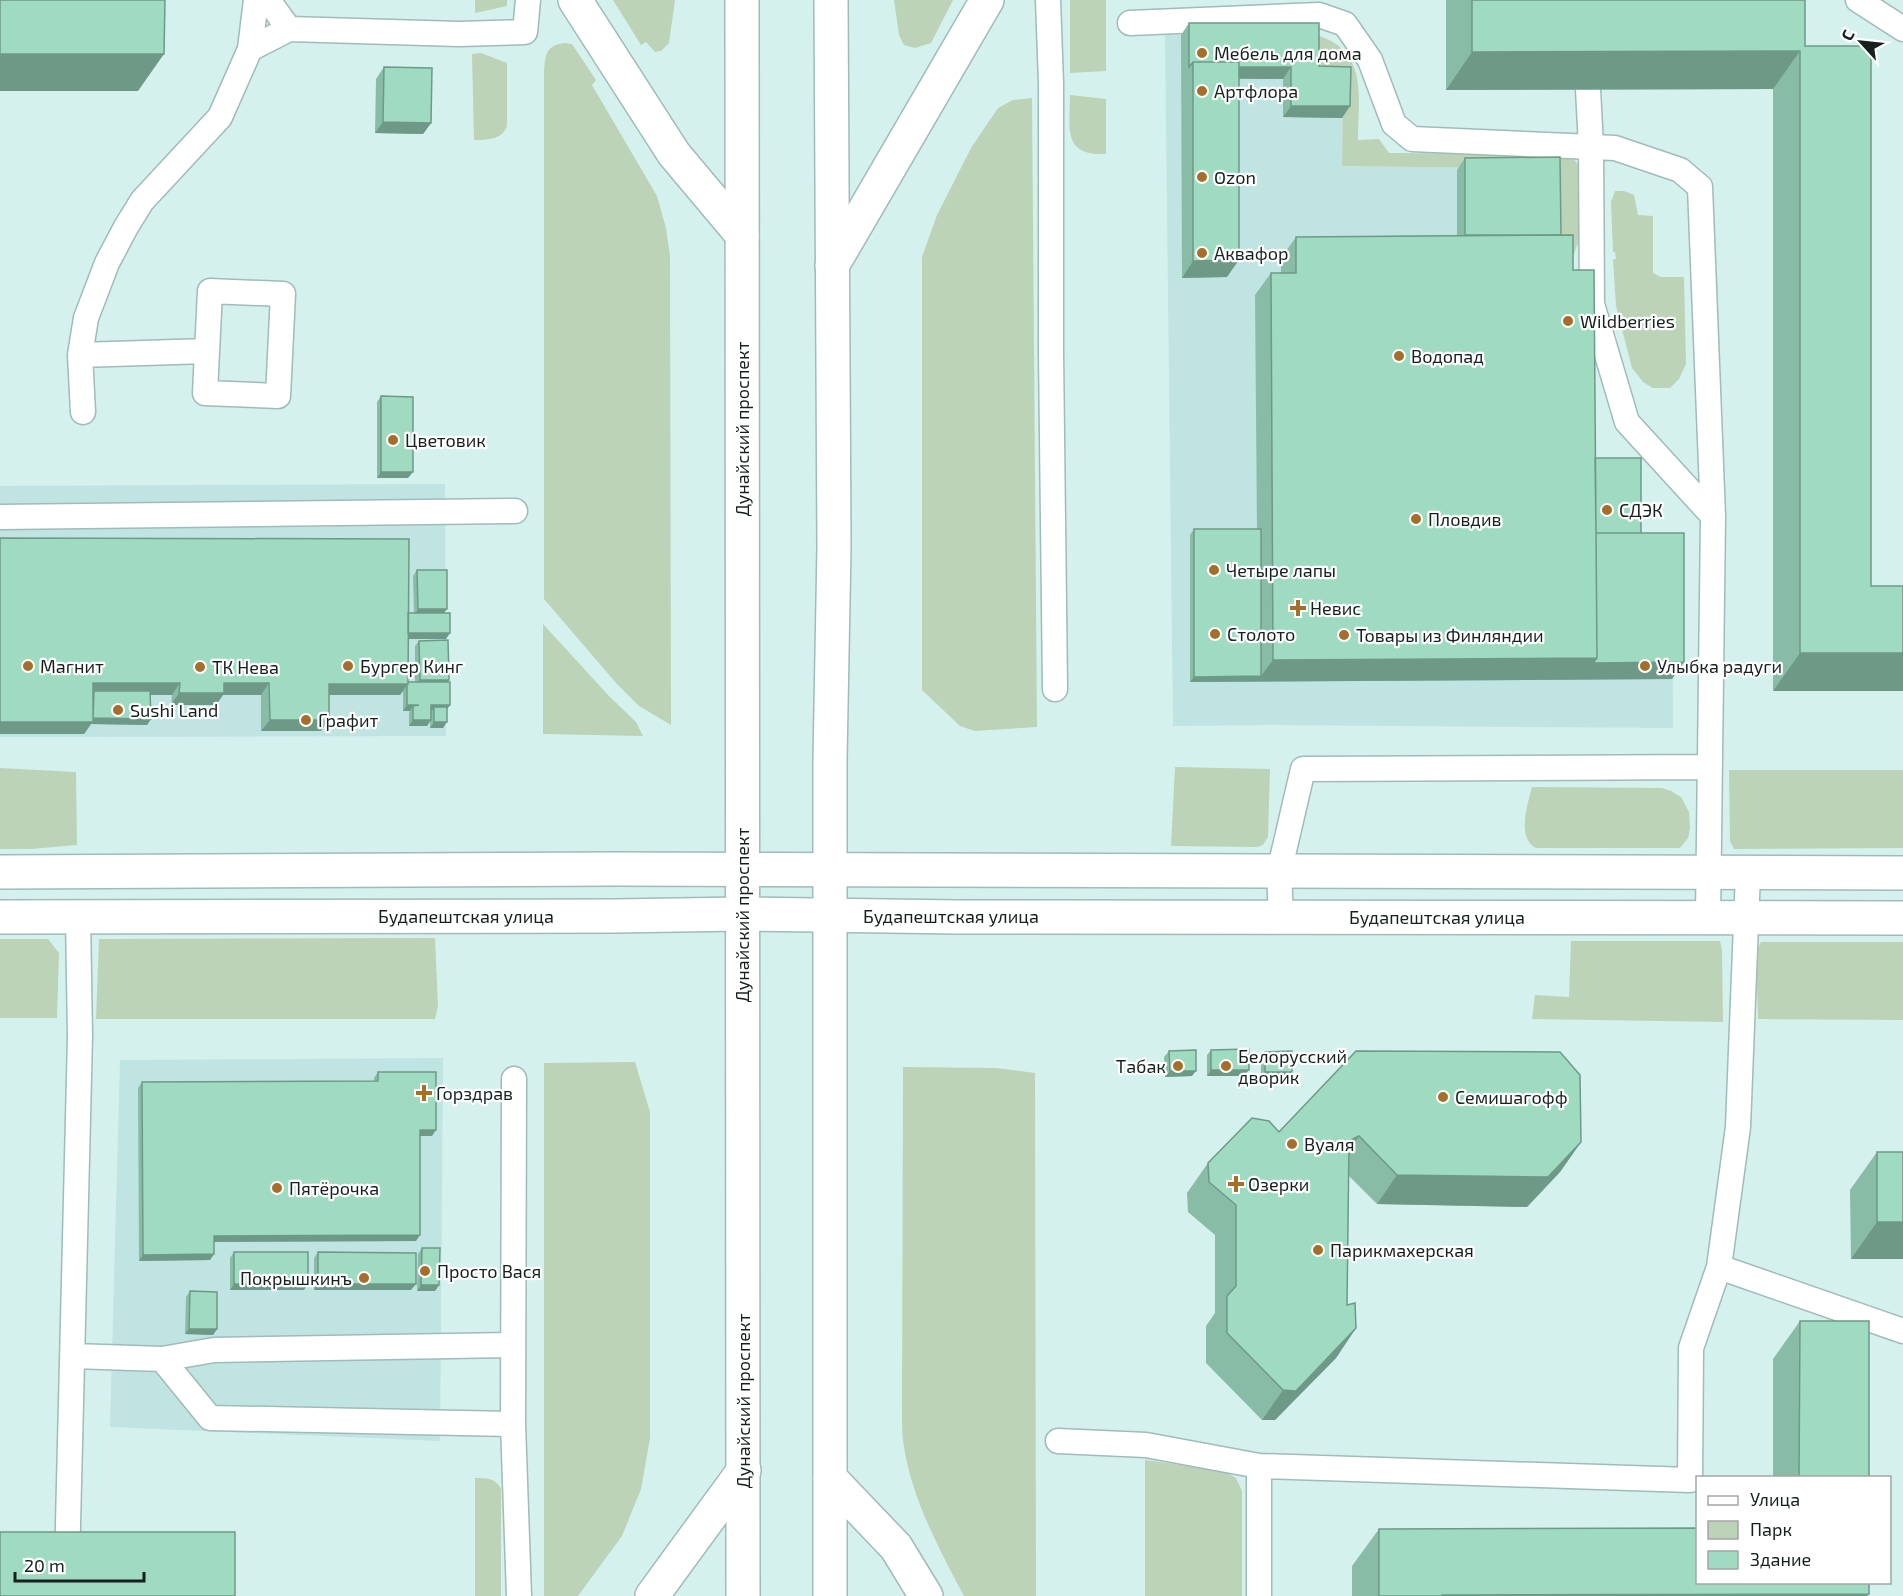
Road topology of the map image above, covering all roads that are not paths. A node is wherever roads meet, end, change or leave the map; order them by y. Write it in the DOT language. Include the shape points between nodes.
graph roads {
  1 [pos="255,0"];
  2 [pos="268,0"];
  3 [pos="528,0"];
  4 [pos="575,0"];
  5 [pos="742,0"];
  6 [pos="831,0"];
  7 [pos="987,0"];
  8 [pos="1048,0"];
  9 [pos="1858,0"];
  10 [pos="1319,7"];
  11 [pos="1130,23"];
  12 [pos="289,29"];
  13 [pos="1903,29"];
  14 [pos="250,49"];
  15 [pos="1588,89"];
  16 [pos="1592,147"];
  17 [pos="742,235"];
  18 [pos="832,266"];
  19 [pos="207,351"];
  20 [pos="80,356"];
  21 [pos="83,412"];
  22 [pos="514,511"];
  23 [pos="1713,516"];
  24 [pos="0,517"];
  25 [pos="1055,688"];
  26 [pos="1710,767"];
  27 [pos="742,870"];
  28 [pos="830,871"];
  29 [pos="0,872"];
  30 [pos="1279,872"];
  31 [pos="1708,872"];
  32 [pos="1748,873"];
  33 [pos="1903,873"];
  34 [pos="742,914"];
  35 [pos="830,915"];
  36 [pos="78,916"];
  37 [pos="0,917"];
  38 [pos="1281,917"];
  39 [pos="1708,918"];
  40 [pos="1747,918"];
  41 [pos="1903,918"];
  42 [pos="514,1079"];
  43 [pos="1719,1267"];
  44 [pos="1903,1331"];
  45 [pos="512,1345"];
  46 [pos="73,1356"];
  47 [pos="162,1359"];
  48 [pos="513,1424"];
  49 [pos="1058,1441"];
  50 [pos="1260,1466"];
  51 [pos="744,1470"];
  52 [pos="830,1478"];
  53 [pos="67,1569"];
  54 [pos="519,1596"];
  55 [pos="652,1596"];
  56 [pos="743,1596"];
  57 [pos="830,1596"];
  58 [pos="926,1596"];
  59 [pos="1259,1596"];
  1 -- 14 [label="lane"];
  2 -- 12 [label="lane"];
  3 -- 12 [label="lane" via="525,32"];
  4 -- 17 [label="street" via="674,154"];
  5 -- 17 [label="street, Дунайский проспект"];
  6 -- 18 [label="street"];
  7 -- 18 [label="street"];
  8 -- 25 [label="lane"];
  9 -- 13 [label="lane"];
  10 -- 11 [label="lane"];
  10 -- 16 [label="lane" via="1345,24 1370,60 1394,124 1412,139"];
  12 -- 14 [label="lane"];
  14 -- 20 [label="lane" via="220,117 142,201 126,227 86,318"];
  15 -- 16 [label="lane"];
  16 -- 23 [label="lane" via="1592,304 1627,422"];
  16 -- 23 [label="lane" via="1615,148 1680,170 1700,187"];
  17 -- 27 [label="street, Дунайский проспект"];
  18 -- 28 [label="street"];
  19 -- 19 [label="lane" via="210,291 283,294 278,396 205,393"];
  19 -- 20 [label="lane"];
  20 -- 21 [label="lane"];
  22 -- 24 [label="lane"];
  23 -- 26 [label="lane"];
  26 -- 30 [label="lane" via="1303,769"];
  26 -- 31 [label="lane"];
  27 -- 28 [label="street"];
  27 -- 29 [label="street"];
  27 -- 34 [label="street, Дунайский проспект"];
  28 -- 30 [label="street"];
  28 -- 35 [label="street"];
  30 -- 31 [label="street"];
  30 -- 38 [label="lane"];
  31 -- 32 [label="street"];
  31 -- 39 [label="lane"];
  32 -- 33 [label="street"];
  32 -- 40 [label="lane"];
  34 -- 35 [label="street, Будапештская улица"];
  34 -- 36 [label="street, Будапештская улица"];
  34 -- 51 [label="street, Дунайский проспект"];
  35 -- 38 [label="street, Будапештская улица"];
  35 -- 52 [label="street"];
  36 -- 37 [label="street, Будапештская улица"];
  36 -- 46 [label="lane" via="80,1036"];
  38 -- 39 [label="street, Будапештская улица"];
  39 -- 40 [label="street, Будапештская улица"];
  40 -- 41 [label="street, Будапештская улица"];
  40 -- 43 [label="lane" via="1738,1127"];
  42 -- 45 [label="lane"];
  43 -- 44 [label="lane"];
  43 -- 50 [label="lane" via="1691,1348 1690,1480"];
  45 -- 47 [label="lane" via="214,1350"];
  45 -- 48 [label="lane"];
  46 -- 47 [label="lane"];
  46 -- 53 [label="lane"];
  47 -- 48 [label="lane" via="210,1418"];
  48 -- 54 [label="lane"];
  49 -- 50 [label="lane" via="1146,1445"];
  50 -- 59 [label="lane"];
  51 -- 55 [label="street"];
  51 -- 56 [label="street, Дунайский проспект"];
  52 -- 57 [label="street"];
  52 -- 58 [label="street" via="896,1547"];
}
